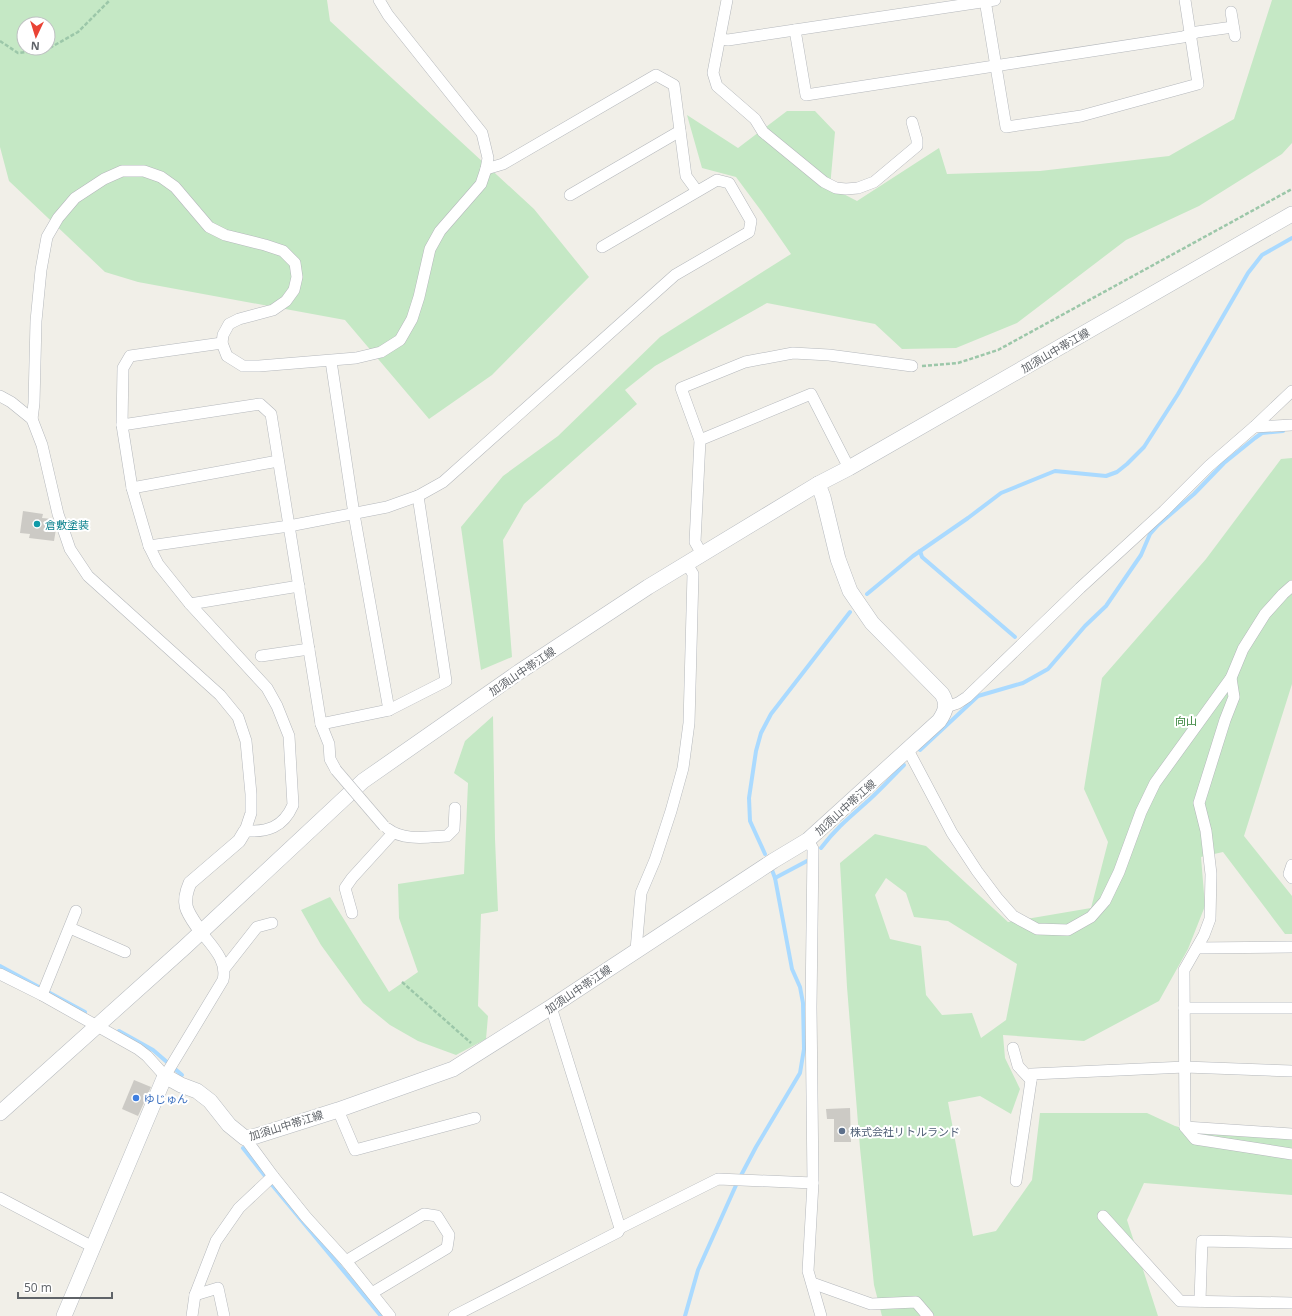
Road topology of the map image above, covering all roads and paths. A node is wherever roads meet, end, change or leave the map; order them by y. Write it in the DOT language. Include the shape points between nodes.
graph roads {
  1 [pos="110,0"];
  2 [pos="379,0"];
  3 [pos="727,0"];
  4 [pos="989,0"];
  5 [pos="1185,0"];
  6 [pos="1231,12"];
  7 [pos="795,30"];
  8 [pos="1190,34"];
  9 [pos="720,39"];
  10 [pos="0,41"];
  11 [pos="996,66"];
  12 [pos="912,122"];
  13 [pos="680,131"];
  14 [pos="486,169"];
  15 [pos="1292,189"];
  16 [pos="697,191"];
  17 [pos="570,195"];
  18 [pos="1292,214"];
  19 [pos="602,247"];
  20 [pos="222,343"];
  21 [pos="331,361"];
  22 [pos="912,366"];
  23 [pos="1292,391"];
  24 [pos="0,396"];
  25 [pos="32,419"];
  26 [pos="122,425"];
  27 [pos="1292,425"];
  28 [pos="1254,427"];
  29 [pos="700,440"];
  30 [pos="278,461"];
  31 [pos="849,468"];
  32 [pos="818,484"];
  33 [pos="132,488"];
  34 [pos="418,496"];
  35 [pos="354,514"];
  36 [pos="289,526"];
  37 [pos="149,546"];
  38 [pos="702,554"];
  39 [pos="687,564"];
  40 [pos="299,586"];
  41 [pos="1292,586"];
  42 [pos="190,604"];
  43 [pos="309,649"];
  44 [pos="261,656"];
  45 [pos="1231,678"];
  46 [pos="946,707"];
  47 [pos="388,710"];
  48 [pos="322,724"];
  49 [pos="908,750"];
  50 [pos="455,808"];
  51 [pos="389,830"];
  52 [pos="244,831"];
  53 [pos="808,840"];
  54 [pos="1292,865"];
  55 [pos="1292,878"];
  56 [pos="76,911"];
  57 [pos="352,913"];
  58 [pos="272,923"];
  59 [pos="70,928"];
  60 [pos="201,932"];
  61 [pos="1196,948"];
  62 [pos="1292,948"];
  63 [pos="636,950"];
  64 [pos="125,952"];
  65 [pos="224,969"];
  66 [pos="0,974"];
  67 [pos="402,982"];
  68 [pos="44,991"];
  69 [pos="551,1006"];
  70 [pos="1184,1008"];
  71 [pos="1292,1008"];
  72 [pos="98,1026"];
  73 [pos="1013,1048"];
  74 [pos="481,1051"];
  75 [pos="1185,1067"];
  76 [pos="169,1070"];
  77 [pos="1292,1071"];
  78 [pos="1031,1080"];
  79 [pos="338,1110"];
  80 [pos="0,1113"];
  81 [pos="475,1118"];
  82 [pos="1185,1127"];
  83 [pos="1292,1134"];
  84 [pos="244,1138"];
  85 [pos="1292,1154"];
  86 [pos="270,1179"];
  87 [pos="1016,1181"];
  88 [pos="813,1184"];
  89 [pos="0,1198"];
  90 [pos="1104,1216"];
  91 [pos="620,1228"];
  92 [pos="1292,1243"];
  93 [pos="93,1247"];
  94 [pos="346,1261"];
  95 [pos="812,1283"];
  96 [pos="372,1293"];
  97 [pos="195,1295"];
  98 [pos="1200,1301"];
  99 [pos="1292,1303"];
  100 [pos="64,1316"];
  101 [pos="192,1316"];
  102 [pos="224,1316"];
  103 [pos="390,1316"];
  104 [pos="454,1316"];
  105 [pos="821,1316"];
  106 [pos="928,1316"];
  1 -- 10 [label="path" via="78,32 46,50 18,53"];
  2 -- 14 [label="street" via="388,15 482,133 488,158"];
  3 -- 9 [label="street"];
  4 -- 7 [label="street"];
  4 -- 11 [label="street"];
  5 -- 8 [label="street"];
  6 -- 8 [label="street" via="1234,32"];
  7 -- 9 [label="street"];
  7 -- 11 [label="street" via="806,94"];
  8 -- 11 [label="street"];
  8 -- 11 [label="street" via="1198,84 1081,116 1006,127"];
  9 -- 12 [label="street" via="713,73 717,86 755,119 763,132 824,182 836,188 858,188 874,182 911,152 917,146"];
  13 -- 14 [label="street" via="674,85 656,75 503,164"];
  13 -- 16 [label="street" via="686,176"];
  13 -- 17 [label="street"];
  14 -- 21 [label="street" via="481,184 440,230 430,249 412,319 400,340 381,352"];
  15 -- 22 [label="path" via="998,350 958,362"];
  16 -- 19 [label="street"];
  16 -- 34 [label="street" via="717,180 729,183 751,221 748,232 675,275 443,482"];
  18 -- 31 [label="main road, 加須山中帯江線"];
  20 -- 21 [label="street" via="227,356 242,366"];
  20 -- 25 [label="street" via="229,324 273,310 286,301 294,290 297,277 295,263 283,251 225,235 209,227 175,188 161,177 144,171 122,171 104,179 75,198 58,218 48,237 41,270 36,321"];
  20 -- 26 [label="street" via="130,356 123,368"];
  21 -- 35 [label="street"];
  22 -- 29 [label="street" via="829,355 793,354 745,362 681,388"];
  23 -- 28 [label="street"];
  24 -- 25 [label="street"];
  25 -- 52 [label="street" via="42,445 58,514 70,549 88,576 220,694 238,717 246,741 251,794 251,813"];
  26 -- 30 [label="street" via="260,404 270,414"];
  26 -- 33 [label="street"];
  27 -- 28 [label="street"];
  28 -- 46 [label="street" via="1209,466 967,697"];
  29 -- 31 [label="street" via="811,394"];
  29 -- 38 [label="street" via="695,542"];
  30 -- 33 [label="street"];
  30 -- 36 [label="street"];
  31 -- 32 [label="main road, 加須山中帯江線"];
  32 -- 38 [label="main road, 加須山中帯江線"];
  32 -- 46 [label="main road" via="838,559 850,591 872,623 942,694"];
  33 -- 37 [label="street"];
  34 -- 35 [label="street" via="388,507"];
  34 -- 47 [label="street" via="446,681"];
  35 -- 36 [label="street"];
  35 -- 47 [label="street"];
  36 -- 37 [label="street"];
  36 -- 40 [label="street"];
  37 -- 42 [label="street" via="158,564"];
  38 -- 39 [label="main road, 加須山中帯江線"];
  39 -- 60 [label="main road, 加須山中帯江線" via="519,672 363,781"];
  39 -- 63 [label="street" via="693,574 689,723 683,768 671,811 641,893"];
  40 -- 42 [label="street"];
  40 -- 43 [label="street"];
  41 -- 45 [label="street" via="1262,620 1243,649"];
  42 -- 52 [label="street" via="267,688 289,736 293,805 288,816 279,825 260,832"];
  43 -- 44 [label="street"];
  43 -- 48 [label="street"];
  45 -- 49 [label="street" via="1155,783 1141,812 1120,872 1105,901 1091,917 1068,930 1037,929 1013,916 977,871 952,833"];
  45 -- 61 [label="street" via="1234,697 1199,803 1206,830 1211,874 1210,919"];
  46 -- 49 [label="main road, 加須山中帯江線" via="939,721"];
  47 -- 48 [label="street"];
  48 -- 51 [label="street, bridge" via="329,744 330,759 336,770"];
  49 -- 53 [label="main road, 加須山中帯江線"];
  50 -- 51 [label="street" via="454,830 447,836 404,836"];
  51 -- 57 [label="street" via="345,888"];
  52 -- 60 [label="street" via="239,841 190,883 186,892 187,912"];
  53 -- 63 [label="main road, 加須山中帯江線"];
  53 -- 88 [label="street" via="813,849"];
  54 -- 55 [label="street" via="1289,874"];
  56 -- 59 [label="street"];
  58 -- 65 [label="street" via="257,927"];
  59 -- 64 [label="street"];
  59 -- 68 [label="street"];
  60 -- 65 [label="street" via="222,961"];
  60 -- 72 [label="main road, 加須山中帯江線"];
  61 -- 62 [label="street"];
  61 -- 70 [label="street" via="1184,970"];
  63 -- 69 [label="main road, 加須山中帯江線"];
  65 -- 76 [label="street" via="223,980"];
  66 -- 68 [label="street"];
  67 -- 74 [label="path"];
  68 -- 72 [label="street"];
  69 -- 74 [label="main road, 加須山中帯江線"];
  69 -- 91 [label="street"];
  70 -- 71 [label="street"];
  70 -- 75 [label="street"];
  72 -- 76 [label="street"];
  72 -- 80 [label="main road, 加須山中帯江線"];
  73 -- 78 [label="street" via="1018,1066"];
  74 -- 79 [label="main road, 加須山中帯江線" via="453,1069"];
  75 -- 77 [label="street"];
  75 -- 78 [label="street" via="1032,1074"];
  75 -- 82 [label="street"];
  76 -- 84 [label="main road, 加須山中帯江線" via="181,1085 197,1091 210,1101 229,1125"];
  76 -- 93 [label="main road"];
  78 -- 87 [label="street"];
  79 -- 81 [label="street" via="355,1150"];
  79 -- 84 [label="main road, 加須山中帯江線"];
  82 -- 83 [label="street"];
  82 -- 85 [label="street" via="1195,1139"];
  84 -- 86 [label="street"];
  86 -- 94 [label="street"];
  86 -- 97 [label="street" via="239,1208 216,1241"];
  88 -- 91 [label="street" via="718,1179"];
  88 -- 95 [label="street" via="808,1271"];
  89 -- 93 [label="street"];
  90 -- 98 [label="street" via="1180,1301"];
  91 -- 104 [label="street" via="618,1232"];
  92 -- 98 [label="street" via="1202,1242"];
  93 -- 100 [label="main road"];
  94 -- 96 [label="street"];
  94 -- 96 [label="street" via="424,1214 436,1216 449,1235 447,1248"];
  95 -- 105 [label="street"];
  95 -- 106 [label="street" via="871,1304 916,1302"];
  96 -- 103 [label="street"];
  97 -- 101 [label="street"];
  97 -- 102 [label="street" via="218,1288"];
  98 -- 99 [label="street"];
}
